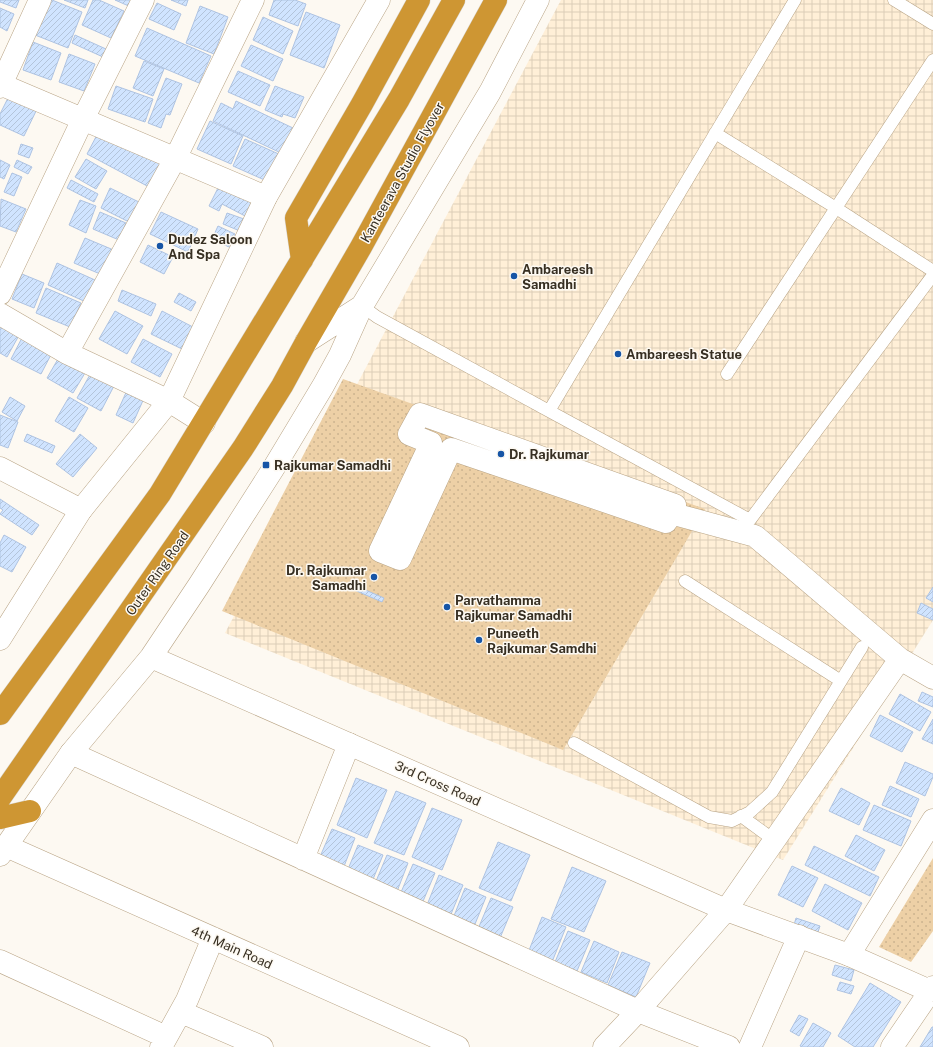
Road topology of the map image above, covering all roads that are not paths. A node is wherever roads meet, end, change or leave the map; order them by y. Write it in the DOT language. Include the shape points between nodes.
graph roads {
  1 [pos="40,0"];
  2 [pos="143,0"];
  3 [pos="253,0"];
  4 [pos="379,0"];
  5 [pos="419,0"];
  6 [pos="454,0"];
  7 [pos="496,0"];
  8 [pos="538,0"];
  9 [pos="795,0"];
  10 [pos="894,0"];
  11 [pos="933,24"];
  12 [pos="933,60"];
  13 [pos="0,85"];
  14 [pos="83,118"];
  15 [pos="715,133"];
  16 [pos="176,157"];
  17 [pos="266,197"];
  18 [pos="836,208"];
  19 [pos="302,260"];
  20 [pos="933,271"];
  21 [pos="933,275"];
  22 [pos="0,294"];
  23 [pos="362,306"];
  24 [pos="0,314"];
  25 [pos="306,342"];
  26 [pos="67,353"];
  27 [pos="727,374"];
  28 [pos="169,402"];
  29 [pos="549,411"];
  30 [pos="204,423"];
  31 [pos="0,468"];
  32 [pos="81,510"];
  33 [pos="670,513"];
  34 [pos="685,581"];
  35 [pos="0,639"];
  36 [pos="862,647"];
  37 [pos="151,657"];
  38 [pos="900,659"];
  39 [pos="933,678"];
  40 [pos="841,681"];
  41 [pos="0,714"];
  42 [pos="574,743"];
  43 [pos="349,744"];
  44 [pos="70,753"];
  45 [pos="0,798"];
  46 [pos="30,811"];
  47 [pos="741,816"];
  48 [pos="0,818"];
  49 [pos="933,820"];
  50 [pos="774,840"];
  51 [pos="3,850"];
  52 [pos="303,859"];
  53 [pos="726,910"];
  54 [pos="799,936"];
  55 [pos="213,938"];
  56 [pos="849,955"];
  57 [pos="0,961"];
  58 [pos="932,990"];
  59 [pos="638,1011"];
  60 [pos="180,1012"];
  61 [pos="164,1042"];
  62 [pos="262,1047"];
  63 [pos="458,1047"];
  64 [pos="604,1047"];
  65 [pos="729,1047"];
  66 [pos="750,1047"];
  67 [pos="892,1047"];
  1 -- 13 [label="street"];
  2 -- 14 [label="street"];
  3 -- 16 [label="street"];
  4 -- 17 [label="street"];
  5 -- 19 [label="highway" via="296,218"];
  6 -- 19 [label="highway" via="399,99"];
  7 -- 25 [label="highway, Kanteerava Studio Flyover"];
  8 -- 23 [label="street" via="490,92"];
  9 -- 15 [label="lane"];
  10 -- 11 [label="lane"];
  12 -- 18 [label="lane"];
  13 -- 14 [label="street"];
  14 -- 16 [label="street"];
  14 -- 22 [label="street"];
  15 -- 18 [label="lane"];
  15 -- 29 [label="lane"];
  16 -- 17 [label="street"];
  16 -- 26 [label="street"];
  17 -- 28 [label="street"];
  18 -- 20 [label="lane"];
  18 -- 27 [label="lane"];
  19 -- 30 [label="highway"];
  21 -- 29 [label="lane" via="750,520"];
  23 -- 25 [label="street"];
  23 -- 29 [label="lane" via="377,317"];
  23 -- 37 [label="street" via="323,386 204,578"];
  24 -- 26 [label="street"];
  25 -- 45 [label="highway, Outer Ring Road" via="243,448"];
  26 -- 28 [label="street"];
  28 -- 30 [label="street"];
  28 -- 32 [label="street"];
  30 -- 41 [label="highway" via="160,494"];
  31 -- 32 [label="street"];
  32 -- 35 [label="street"];
  33 -- 33 [label="street" via="666,522 451,449 400,559 380,551 431,443 409,434 420,414 674,505"];
  33 -- 38 [label="street" via="755,536"];
  34 -- 40 [label="lane"];
  36 -- 40 [label="lane"];
  37 -- 43 [label="street, 3rd Cross Road"];
  37 -- 44 [label="street"];
  38 -- 39 [label="street"];
  38 -- 50 [label="street"];
  40 -- 47 [label="lane" via="772,792 750,812"];
  42 -- 47 [label="lane" via="709,817 732,821"];
  43 -- 52 [label="street"];
  43 -- 53 [label="street, 3rd Cross Road"];
  44 -- 46 [label="street"];
  44 -- 52 [label="street"];
  46 -- 48 [label="highway"];
  46 -- 51 [label="street"];
  47 -- 50 [label="lane"];
  49 -- 56 [label="street"];
  50 -- 53 [label="street"];
  51 -- 55 [label="street, 4th Main Road"];
  52 -- 59 [label="street"];
  53 -- 54 [label="street, 3rd Cross Road"];
  53 -- 59 [label="street"];
  54 -- 56 [label="street, 3rd Cross Road"];
  54 -- 66 [label="street"];
  55 -- 60 [label="street"];
  55 -- 63 [label="street, 4th Main Road"];
  56 -- 58 [label="street, 3rd Cross Road"];
  57 -- 61 [label="street"];
  58 -- 67 [label="street"];
  59 -- 64 [label="street"];
  59 -- 65 [label="street"];
  60 -- 61 [label="street"];
  60 -- 62 [label="street"];
}
